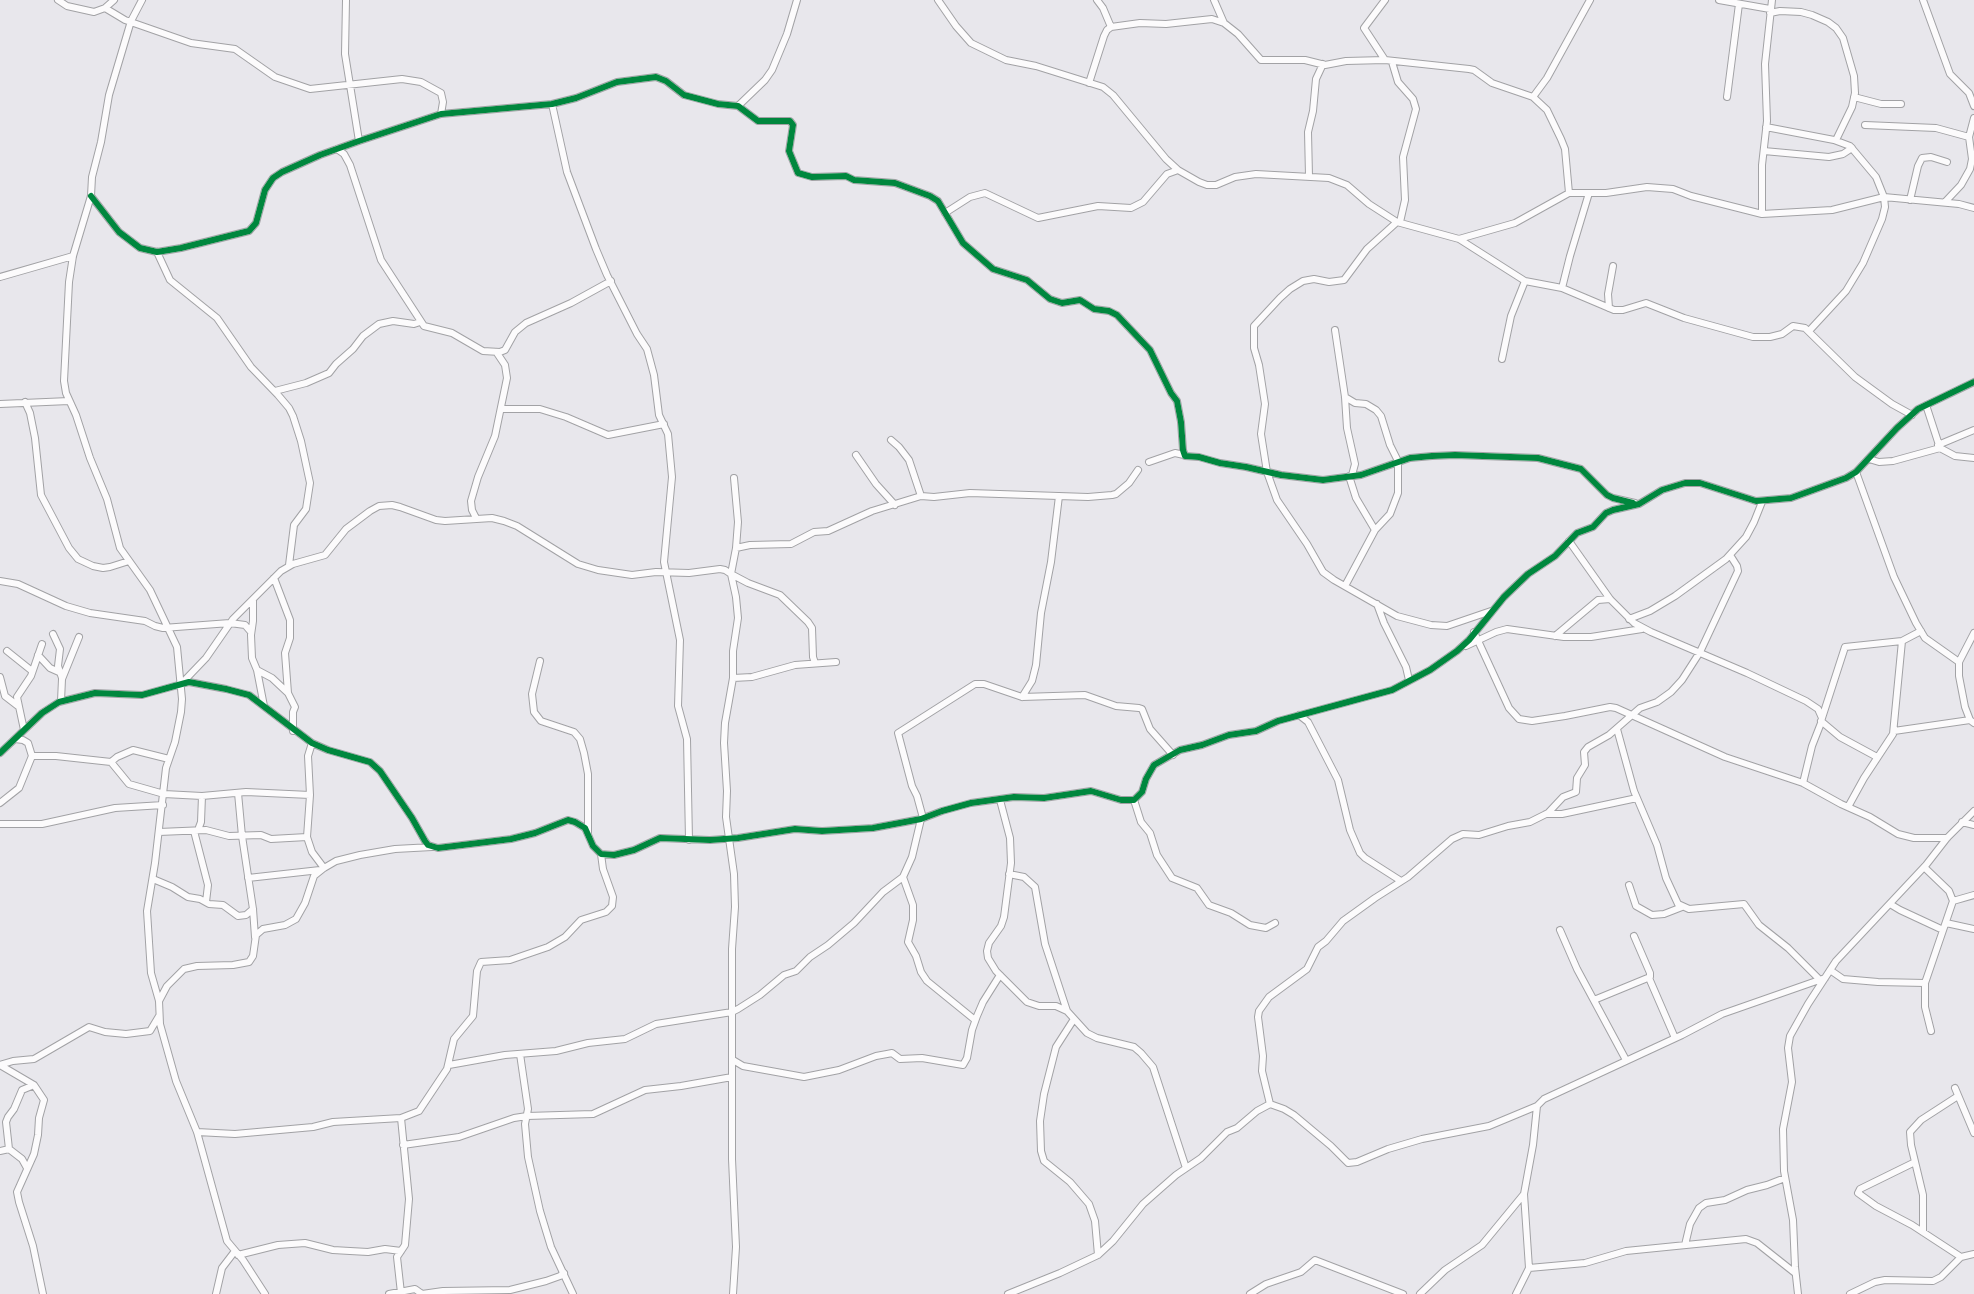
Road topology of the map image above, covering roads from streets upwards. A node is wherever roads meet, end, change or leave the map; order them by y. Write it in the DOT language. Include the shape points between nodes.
graph roads {
  1 [pos="58,0"];
  2 [pos="114,0"];
  3 [pos="142,0"];
  4 [pos="346,0"];
  5 [pos="797,0"];
  6 [pos="938,0"];
  7 [pos="1097,0"];
  8 [pos="1214,0"];
  9 [pos="1385,0"];
  10 [pos="1590,0"];
  11 [pos="1719,0"];
  12 [pos="1772,0"];
  13 [pos="1923,0"];
  14 [pos="1739,4"];
  15 [pos="105,8"];
  16 [pos="1770,11"];
  17 [pos="131,21"];
  18 [pos="1224,23"];
  19 [pos="1111,27"];
  20 [pos="1385,60"];
  21 [pos="1392,62"];
  22 [pos="1323,64"];
  23 [pos="1089,82"];
  24 [pos="349,86"];
  25 [pos="1533,97"];
  26 [pos="1727,97"];
  27 [pos="1854,97"];
  28 [pos="552,104"];
  29 [pos="1901,104"];
  30 [pos="738,106"];
  31 [pos="1974,106"];
  32 [pos="441,114"];
  33 [pos="1974,118"];
  34 [pos="1865,124"];
  35 [pos="1766,127"];
  36 [pos="1970,137"];
  37 [pos="1836,140"];
  38 [pos="359,141"];
  39 [pos="1852,148"];
  40 [pos="337,149"];
  41 [pos="1764,151"];
  42 [pos="1947,162"];
  43 [pos="1178,170"];
  44 [pos="1309,176"];
  45 [pos="1569,193"];
  46 [pos="1589,193"];
  47 [pos="91,196"];
  48 [pos="1884,197"];
  49 [pos="1910,200"];
  50 [pos="1945,202"];
  51 [pos="1974,208"];
  52 [pos="945,213"];
  53 [pos="1762,214"];
  54 [pos="1399,222"];
  55 [pos="1459,239"];
  56 [pos="157,252"];
  57 [pos="73,256"];
  58 [pos="1613,266"];
  59 [pos="0,277"];
  60 [pos="610,281"];
  61 [pos="1525,281"];
  62 [pos="1562,288"];
  63 [pos="1609,308"];
  64 [pos="420,322"];
  65 [pos="1335,330"];
  66 [pos="1809,331"];
  67 [pos="497,353"];
  68 [pos="1502,359"];
  69 [pos="1974,382"];
  70 [pos="275,391"];
  71 [pos="1345,397"];
  72 [pos="69,401"];
  73 [pos="25,402"];
  74 [pos="0,404"];
  75 [pos="1926,405"];
  76 [pos="501,409"];
  77 [pos="1912,415"];
  78 [pos="664,424"];
  79 [pos="1974,430"];
  80 [pos="891,440"];
  81 [pos="1939,447"];
  82 [pos="856,455"];
  83 [pos="1185,456"];
  84 [pos="1974,458"];
  85 [pos="1869,459"];
  86 [pos="1398,461"];
  87 [pos="1149,462"];
  88 [pos="1138,470"];
  89 [pos="1267,472"];
  90 [pos="1856,472"];
  91 [pos="1350,475"];
  92 [pos="734,478"];
  93 [pos="921,496"];
  94 [pos="1059,496"];
  95 [pos="1762,502"];
  96 [pos="1639,504"];
  97 [pos="895,505"];
  98 [pos="476,518"];
  99 [pos="1375,530"];
  100 [pos="1569,541"];
  101 [pos="736,548"];
  102 [pos="1730,555"];
  103 [pos="129,561"];
  104 [pos="289,565"];
  105 [pos="666,573"];
  106 [pos="731,574"];
  107 [pos="274,578"];
  108 [pos="0,581"];
  109 [pos="1345,586"];
  110 [pos="1610,599"];
  111 [pos="253,601"];
  112 [pos="1377,604"];
  113 [pos="1492,611"];
  114 [pos="1629,619"];
  115 [pos="230,623"];
  116 [pos="168,628"];
  117 [pos="1644,629"];
  118 [pos="1921,631"];
  119 [pos="251,632"];
  120 [pos="1474,632"];
  121 [pos="1974,633"];
  122 [pos="53,634"];
  123 [pos="1555,636"];
  124 [pos="79,637"];
  125 [pos="1478,640"];
  126 [pos="1902,641"];
  127 [pos="42,644"];
  128 [pos="7,651"];
  129 [pos="1457,651"];
  130 [pos="1700,652"];
  131 [pos="38,655"];
  132 [pos="540,661"];
  133 [pos="836,662"];
  134 [pos="1959,662"];
  135 [pos="815,663"];
  136 [pos="257,670"];
  137 [pos="32,671"];
  138 [pos="61,675"];
  139 [pos="0,678"];
  140 [pos="733,678"];
  141 [pos="1409,680"];
  142 [pos="182,683"];
  143 [pos="288,693"];
  144 [pos="1022,697"];
  145 [pos="61,701"];
  146 [pos="18,706"];
  147 [pos="264,707"];
  148 [pos="1298,715"];
  149 [pos="1632,716"];
  150 [pos="1822,720"];
  151 [pos="1972,721"];
  152 [pos="1617,729"];
  153 [pos="24,730"];
  154 [pos="293,730"];
  155 [pos="1894,731"];
  156 [pos="15,739"];
  157 [pos="312,743"];
  158 [pos="0,753"];
  159 [pos="1173,755"];
  160 [pos="32,756"];
  161 [pos="1877,757"];
  162 [pos="169,759"];
  163 [pos="111,762"];
  164 [pos="1803,783"];
  165 [pos="238,793"];
  166 [pos="164,794"];
  167 [pos="310,795"];
  168 [pos="202,796"];
  169 [pos="1637,798"];
  170 [pos="1000,800"];
  171 [pos="1134,800"];
  172 [pos="0,803"];
  173 [pos="163,805"];
  174 [pos="1848,807"];
  175 [pos="1974,811"];
  176 [pos="1545,814"];
  177 [pos="922,818"];
  178 [pos="1962,822"];
  179 [pos="0,824"];
  180 [pos="1974,825"];
  181 [pos="196,831"];
  182 [pos="159,832"];
  183 [pos="588,832"];
  184 [pos="242,836"];
  185 [pos="307,837"];
  186 [pos="729,838"];
  187 [pos="1947,838"];
  188 [pos="688,840"];
  189 [pos="433,847"];
  190 [pos="601,854"];
  191 [pos="1924,867"];
  192 [pos="322,869"];
  193 [pos="1010,874"];
  194 [pos="903,877"];
  195 [pos="248,878"];
  196 [pos="153,879"];
  197 [pos="1401,881"];
  198 [pos="1629,885"];
  199 [pos="1974,895"];
  200 [pos="1953,901"];
  201 [pos="206,902"];
  202 [pos="1890,904"];
  203 [pos="1682,907"];
  204 [pos="253,909"];
  205 [pos="1275,923"];
  206 [pos="1944,926"];
  207 [pos="1974,929"];
  208 [pos="1560,930"];
  209 [pos="1634,936"];
  210 [pos="255,940"];
  211 [pos="1830,970"];
  212 [pos="1000,975"];
  213 [pos="1649,978"];
  214 [pos="1822,978"];
  215 [pos="1925,983"];
  216 [pos="1594,1000"];
  217 [pos="159,1001"];
  218 [pos="1067,1011"];
  219 [pos="732,1012"];
  220 [pos="159,1016"];
  221 [pos="1074,1019"];
  222 [pos="975,1020"];
  223 [pos="1931,1031"];
  224 [pos="1675,1038"];
  225 [pos="520,1054"];
  226 [pos="733,1060"];
  227 [pos="1626,1060"];
  228 [pos="0,1065"];
  229 [pos="449,1065"];
  230 [pos="732,1077"];
  231 [pos="34,1084"];
  232 [pos="1955,1088"];
  233 [pos="1958,1096"];
  234 [pos="1270,1104"];
  235 [pos="1538,1106"];
  236 [pos="527,1116"];
  237 [pos="401,1118"];
  238 [pos="197,1132"];
  239 [pos="1974,1133"];
  240 [pos="403,1145"];
  241 [pos="9,1149"];
  242 [pos="0,1151"];
  243 [pos="1915,1162"];
  244 [pos="27,1167"];
  245 [pos="1186,1168"];
  246 [pos="1785,1178"];
  247 [pos="1524,1194"];
  248 [pos="1923,1232"];
  249 [pos="1684,1245"];
  250 [pos="401,1251"];
  251 [pos="236,1253"];
  252 [pos="1974,1254"];
  253 [pos="1098,1255"];
  254 [pos="1961,1257"];
  255 [pos="1529,1268"];
  256 [pos="564,1273"];
  257 [pos="1796,1274"];
  258 [pos="401,1293"];
  259 [pos="43,1294"];
  260 [pos="216,1294"];
  261 [pos="265,1294"];
  262 [pos="389,1294"];
  263 [pos="420,1294"];
  264 [pos="573,1294"];
  265 [pos="733,1294"];
  266 [pos="1008,1294"];
  267 [pos="1251,1294"];
  268 [pos="1403,1294"];
  269 [pos="1420,1294"];
  270 [pos="1516,1294"];
  271 [pos="1798,1294"];
  272 [pos="1850,1294"];
  1 -- 15 [label="street" via="94,12"];
  2 -- 15 [label="street"];
  3 -- 17 [label="street"];
  4 -- 24 [label="street"];
  5 -- 30 [label="street" via="772,70"];
  6 -- 23 [label="street" via="971,43 1006,60"];
  7 -- 19 [label="street"];
  8 -- 18 [label="street"];
  9 -- 20 [label="street" via="1364,28"];
  10 -- 25 [label="street"];
  11 -- 14 [label="street"];
  12 -- 16 [label="street"];
  13 -- 31 [label="street" via="1950,74 1969,93"];
  14 -- 16 [label="street"];
  14 -- 26 [label="street"];
  15 -- 17 [label="street"];
  16 -- 27 [label="street" via="1801,12 1836,28 1849,54"];
  16 -- 35 [label="street"];
  17 -- 24 [label="street" via="191,43 235,49 275,77 310,89"];
  17 -- 47 [label="street" via="109,95"];
  18 -- 19 [label="street" via="1212,19"];
  18 -- 22 [label="street" via="1262,60"];
  19 -- 23 [label="street" via="1104,36"];
  20 -- 21 [label="street"];
  20 -- 22 [label="street"];
  21 -- 25 [label="street" via="1469,69 1498,86"];
  21 -- 54 [label="street" via="1398,82 1413,99 1416,109 1403,157 1406,200"];
  22 -- 44 [label="street" via="1316,79 1309,128"];
  23 -- 43 [label="street" via="1113,95"];
  24 -- 32 [label="street" via="402,79 421,82 441,93"];
  24 -- 38 [label="street"];
  25 -- 45 [label="street" via="1547,110 1565,149"];
  27 -- 29 [label="street"];
  27 -- 37 [label="street"];
  28 -- 30 [label="street" via="617,82 656,76 684,95"];
  28 -- 32 [label="street"];
  28 -- 60 [label="street" via="567,172"];
  30 -- 52 [label="street" via="758,121 793,125 789,151 798,173 895,183 930,196"];
  32 -- 38 [label="street"];
  33 -- 36 [label="street"];
  34 -- 36 [label="street" via="1936,128"];
  35 -- 37 [label="street"];
  35 -- 41 [label="street"];
  36 -- 50 [label="street" via="1970,169"];
  37 -- 39 [label="street"];
  38 -- 40 [label="street"];
  39 -- 41 [label="street" via="1829,157"];
  39 -- 48 [label="street" via="1876,177"];
  40 -- 56 [label="street" via="273,178 265,189 256,223 249,231"];
  40 -- 64 [label="street" via="350,165 381,260"];
  41 -- 53 [label="street"];
  42 -- 49 [label="street" via="1922,158"];
  43 -- 44 [label="street" via="1207,185 1246,174"];
  43 -- 52 [label="street" via="1167,174 1143,202 1131,208 1098,206 1038,218 985,193 970,196"];
  44 -- 54 [label="street" via="1347,185"];
  45 -- 46 [label="street"];
  45 -- 55 [label="street" via="1515,223"];
  46 -- 53 [label="street" via="1664,188"];
  46 -- 62 [label="street"];
  47 -- 56 [label="street" via="125,237 140,248"];
  47 -- 57 [label="street"];
  48 -- 49 [label="street"];
  48 -- 53 [label="street" via="1832,210"];
  48 -- 66 [label="street" via="1882,219 1863,262 1846,291"];
  49 -- 50 [label="street"];
  50 -- 51 [label="street"];
  52 -- 83 [label="street" via="963,243 993,269 1027,280 1050,299 1062,303 1080,300 1120,318 1150,350 1177,401"];
  54 -- 55 [label="street"];
  54 -- 89 [label="street" via="1367,249 1344,280 1303,281 1280,298 1254,326 1254,348 1265,404 1261,434"];
  55 -- 61 [label="street"];
  56 -- 70 [label="street" via="171,280 217,318 251,367"];
  57 -- 59 [label="street"];
  57 -- 72 [label="street" via="63,369"];
  58 -- 63 [label="street"];
  60 -- 67 [label="street" via="526,323 515,332 505,350"];
  60 -- 78 [label="street" via="647,349 658,412"];
  61 -- 62 [label="street"];
  61 -- 68 [label="street" via="1511,316"];
  62 -- 63 [label="street"];
  63 -- 66 [label="street" via="1623,310 1646,303 1753,337 1776,335 1793,326"];
  64 -- 67 [label="street" via="428,328 452,333 483,351"];
  64 -- 70 [label="street" via="379,324 331,371"];
  65 -- 71 [label="street"];
  66 -- 77 [label="street" via="1855,377"];
  67 -- 76 [label="street" via="507,372"];
  69 -- 75 [label="street"];
  70 -- 104 [label="street" via="293,416 310,479 308,504 294,525"];
  71 -- 86 [label="street" via="1376,410"];
  71 -- 91 [label="street" via="1355,464"];
  72 -- 73 [label="street"];
  72 -- 103 [label="street" via="104,490 120,548"];
  73 -- 74 [label="street"];
  73 -- 103 [label="street" via="35,438 41,495 69,548 78,559 93,566 110,567"];
  75 -- 77 [label="street"];
  75 -- 81 [label="street"];
  76 -- 78 [label="street" via="540,409 608,435"];
  76 -- 98 [label="street" via="472,497"];
  77 -- 85 [label="street"];
  78 -- 105 [label="street" via="672,474"];
  79 -- 81 [label="street"];
  80 -- 93 [label="street" via="909,459"];
  81 -- 84 [label="street" via="1955,456"];
  81 -- 85 [label="street" via="1893,461"];
  82 -- 97 [label="street"];
  83 -- 87 [label="street" via="1175,453"];
  83 -- 89 [label="street"];
  85 -- 90 [label="street"];
  86 -- 91 [label="street"];
  86 -- 96 [label="street" via="1455,454 1538,458 1581,469 1607,495"];
  86 -- 99 [label="street" via="1396,499 1390,514"];
  88 -- 94 [label="street" via="1134,479 1116,494"];
  89 -- 91 [label="street" via="1323,480"];
  89 -- 109 [label="street" via="1277,500 1323,572"];
  90 -- 95 [label="street" via="1791,498"];
  90 -- 118 [label="street" via="1894,578"];
  91 -- 99 [label="street" via="1358,504"];
  92 -- 101 [label="street"];
  93 -- 94 [label="street"];
  93 -- 97 [label="street"];
  94 -- 144 [label="street" via="1036,665"];
  95 -- 96 [label="street" via="1700,483 1685,483 1662,490"];
  95 -- 102 [label="street" via="1746,537"];
  96 -- 100 [label="street" via="1606,513 1593,527"];
  97 -- 101 [label="street" via="814,532 791,544"];
  98 -- 104 [label="street" via="445,521 392,505 379,506 346,529 325,555"];
  98 -- 105 [label="street" via="492,518 517,526 586,567 622,574"];
  99 -- 109 [label="street"];
  100 -- 110 [label="street"];
  100 -- 113 [label="street" via="1555,556 1527,574"];
  101 -- 106 [label="street"];
  102 -- 114 [label="street" via="1675,596"];
  102 -- 130 [label="street" via="1738,571"];
  103 -- 116 [label="street" via="150,590"];
  104 -- 107 [label="street"];
  105 -- 106 [label="street" via="720,569"];
  105 -- 188 [label="street" via="680,631 678,706 687,739"];
  106 -- 135 [label="street" via="780,595 808,622"];
  106 -- 140 [label="street" via="738,618"];
  107 -- 111 [label="street"];
  107 -- 143 [label="street" via="290,620 285,653"];
  108 -- 116 [label="street" via="18,584 90,613"];
  109 -- 112 [label="street"];
  110 -- 114 [label="street"];
  110 -- 123 [label="street" via="1598,600"];
  111 -- 115 [label="street"];
  111 -- 119 [label="street"];
  112 -- 113 [label="street" via="1404,618 1439,626"];
  112 -- 141 [label="street"];
  113 -- 120 [label="street"];
  114 -- 117 [label="street"];
  115 -- 116 [label="street"];
  115 -- 119 [label="street" via="245,625"];
  115 -- 142 [label="street" via="206,658"];
  116 -- 142 [label="street" via="177,647"];
  117 -- 123 [label="street" via="1591,637"];
  117 -- 130 [label="street"];
  118 -- 126 [label="street"];
  118 -- 134 [label="street"];
  119 -- 136 [label="street" via="252,658"];
  120 -- 125 [label="street"];
  120 -- 129 [label="street"];
  121 -- 134 [label="street"];
  122 -- 138 [label="street" via="60,649"];
  123 -- 125 [label="street" via="1507,629"];
  124 -- 138 [label="street"];
  125 -- 129 [label="street"];
  125 -- 149 [label="street" via="1509,708 1519,719 1565,717 1610,707"];
  126 -- 150 [label="street" via="1845,647"];
  126 -- 155 [label="street"];
  127 -- 131 [label="street"];
  128 -- 137 [label="street"];
  129 -- 141 [label="street"];
  130 -- 149 [label="street" via="1671,692"];
  130 -- 150 [label="street" via="1806,701 1818,709"];
  131 -- 137 [label="street"];
  131 -- 138 [label="street"];
  132 -- 183 [label="street" via="532,694 534,712 541,721 574,732 580,739 588,774"];
  133 -- 135 [label="street"];
  134 -- 151 [label="street" via="1960,689"];
  135 -- 140 [label="street"];
  136 -- 143 [label="street"];
  136 -- 147 [label="street"];
  137 -- 146 [label="street" via="17,694"];
  138 -- 145 [label="street"];
  139 -- 146 [label="street" via="5,696"];
  140 -- 186 [label="street" via="724,743"];
  141 -- 148 [label="street" via="1392,690"];
  142 -- 145 [label="street" via="142,695 95,693"];
  142 -- 147 [label="street" via="244,693"];
  142 -- 162 [label="street" via="181,712"];
  143 -- 154 [label="street" via="295,706"];
  144 -- 159 [label="street" via="1085,695 1116,706 1142,709 1150,729"];
  144 -- 177 [label="street" via="975,684 900,730"];
  145 -- 153 [label="street" via="42,712"];
  146 -- 153 [label="street"];
  147 -- 154 [label="street"];
  148 -- 159 [label="street"];
  148 -- 197 [label="street" via="1308,722 1338,780 1360,853"];
  149 -- 152 [label="street"];
  149 -- 164 [label="street" via="1725,757"];
  150 -- 161 [label="street" via="1833,733"];
  150 -- 164 [label="street"];
  151 -- 155 [label="street"];
  152 -- 169 [label="street"];
  152 -- 176 [label="street" via="1588,747 1576,792 1563,797"];
  153 -- 156 [label="street"];
  154 -- 157 [label="street"];
  155 -- 161 [label="street"];
  156 -- 158 [label="street"];
  156 -- 160 [label="street" via="28,743"];
  157 -- 167 [label="street" via="308,756"];
  157 -- 189 [label="street" via="376,767 424,841"];
  159 -- 171 [label="street" via="1154,765"];
  160 -- 163 [label="street"];
  160 -- 172 [label="street" via="17,791"];
  161 -- 174 [label="street"];
  162 -- 163 [label="street" via="133,750"];
  162 -- 166 [label="street"];
  163 -- 166 [label="street" via="129,784"];
  164 -- 174 [label="street"];
  165 -- 167 [label="street"];
  165 -- 168 [label="street"];
  165 -- 184 [label="street"];
  166 -- 168 [label="street"];
  166 -- 173 [label="street"];
  167 -- 185 [label="street"];
  168 -- 181 [label="street" via="201,822"];
  169 -- 176 [label="street"];
  169 -- 203 [label="street" via="1666,878"];
  170 -- 171 [label="street" via="1085,791"];
  170 -- 177 [label="street" via="971,803"];
  170 -- 193 [label="street" via="1010,838"];
  171 -- 205 [label="street" via="1159,859 1172,878 1197,888 1209,905 1250,925 1266,928"];
  173 -- 179 [label="street" via="115,808 42,824"];
  173 -- 182 [label="street"];
  174 -- 187 [label="street" via="1898,834"];
  175 -- 178 [label="street"];
  176 -- 197 [label="street" via="1530,822 1452,839"];
  177 -- 186 [label="street" via="873,828 795,829"];
  177 -- 194 [label="street"];
  178 -- 180 [label="street"];
  178 -- 187 [label="street"];
  181 -- 182 [label="street"];
  181 -- 184 [label="street"];
  181 -- 201 [label="street" via="208,885"];
  182 -- 196 [label="street"];
  183 -- 189 [label="street" via="567,820 511,839"];
  183 -- 190 [label="street"];
  184 -- 185 [label="street"];
  184 -- 195 [label="street"];
  185 -- 192 [label="street"];
  186 -- 188 [label="street"];
  186 -- 219 [label="street" via="735,907"];
  187 -- 191 [label="street"];
  188 -- 190 [label="street" via="660,838 628,852"];
  189 -- 192 [label="street" via="360,855"];
  190 -- 229 [label="street" via="612,906 581,920 565,937 548,947 510,960 481,962 473,1016 454,1039"];
  191 -- 200 [label="street" via="1949,891"];
  191 -- 202 [label="street"];
  192 -- 195 [label="street"];
  192 -- 210 [label="street" via="314,876 296,919 261,931"];
  193 -- 212 [label="street" via="1004,920 987,948 990,962"];
  193 -- 218 [label="street" via="1024,877 1035,887 1045,944"];
  194 -- 219 [label="street" via="796,971 784,975"];
  194 -- 222 [label="street" via="913,905 908,942 921,972"];
  195 -- 204 [label="street"];
  196 -- 201 [label="street"];
  196 -- 217 [label="street" via="147,925 151,973"];
  197 -- 234 [label="street" via="1343,921 1317,948 1307,969 1270,996 1261,1008 1258,1017 1262,1071"];
  198 -- 203 [label="street" via="1636,906 1652,915"];
  199 -- 200 [label="street"];
  200 -- 206 [label="street"];
  201 -- 204 [label="street" via="222,905 238,916"];
  202 -- 206 [label="street"];
  202 -- 211 [label="street"];
  203 -- 214 [label="street" via="1744,904 1759,926"];
  204 -- 210 [label="street"];
  206 -- 207 [label="street"];
  206 -- 215 [label="street"];
  208 -- 216 [label="street"];
  209 -- 213 [label="street"];
  210 -- 217 [label="street" via="249,962 184,969"];
  211 -- 214 [label="street"];
  211 -- 215 [label="street" via="1843,979"];
  212 -- 218 [label="street" via="1027,1002"];
  212 -- 222 [label="street"];
  213 -- 216 [label="street"];
  213 -- 224 [label="street"];
  214 -- 224 [label="street" via="1722,1014"];
  214 -- 246 [label="street" via="1790,1036 1792,1082 1783,1129"];
  215 -- 223 [label="street"];
  216 -- 227 [label="street"];
  217 -- 220 [label="street"];
  218 -- 221 [label="street"];
  219 -- 225 [label="street" via="656,1023 625,1039"];
  219 -- 226 [label="street"];
  220 -- 228 [label="street" via="150,1030 126,1034 88,1028 34,1059"];
  220 -- 238 [label="street" via="176,1081"];
  221 -- 245 [label="street" via="1092,1036 1134,1047 1148,1060"];
  221 -- 253 [label="street" via="1056,1047 1044,1094 1041,1151 1044,1161 1089,1204"];
  222 -- 226 [label="street" via="966,1062 960,1066 922,1058 900,1059 892,1053 804,1077 743,1066"];
  224 -- 227 [label="street"];
  225 -- 229 [label="street"];
  225 -- 236 [label="street"];
  226 -- 230 [label="street"];
  227 -- 235 [label="street" via="1544,1099"];
  228 -- 231 [label="street"];
  229 -- 237 [label="street" via="419,1111"];
  230 -- 236 [label="street" via="645,1090 593,1114"];
  230 -- 265 [label="street" via="736,1247"];
  231 -- 241 [label="street" via="22,1090 6,1122"];
  231 -- 244 [label="street" via="44,1105 34,1154"];
  232 -- 233 [label="street"];
  233 -- 239 [label="street"];
  233 -- 243 [label="street" via="1911,1129"];
  234 -- 235 [label="street" via="1294,1115 1350,1164 1422,1139 1489,1126"];
  234 -- 245 [label="street" via="1227,1132"];
  235 -- 247 [label="street"];
  236 -- 240 [label="street" via="459,1137"];
  236 -- 256 [label="street" via="528,1157 539,1207"];
  237 -- 238 [label="street" via="247,1133"];
  237 -- 240 [label="street"];
  238 -- 251 [label="street" via="226,1240"];
  240 -- 250 [label="street" via="409,1199 405,1245"];
  241 -- 242 [label="street"];
  241 -- 244 [label="street"];
  243 -- 248 [label="street" via="1923,1195"];
  243 -- 248 [label="street" via="1858,1193"];
  244 -- 259 [label="street" via="18,1197"];
  245 -- 253 [label="street" via="1143,1204"];
  246 -- 249 [label="street" via="1706,1203 1695,1215"];
  246 -- 257 [label="street" via="1793,1220"];
  247 -- 255 [label="street"];
  247 -- 269 [label="street" via="1482,1245 1445,1270"];
  248 -- 254 [label="street"];
  249 -- 255 [label="street" via="1626,1251 1585,1263"];
  249 -- 257 [label="street" via="1746,1239 1757,1243"];
  250 -- 251 [label="street" via="333,1250 305,1243"];
  250 -- 258 [label="street" via="397,1257"];
  251 -- 260 [label="street" via="222,1268"];
  251 -- 261 [label="street"];
  252 -- 254 [label="street"];
  253 -- 266 [label="street"];
  254 -- 272 [label="street" via="1933,1281 1885,1280"];
  255 -- 270 [label="street"];
  256 -- 263 [label="street" via="510,1290"];
  256 -- 264 [label="street"];
  257 -- 271 [label="street"];
  258 -- 262 [label="street"];
  258 -- 263 [label="street" via="416,1290"];
  267 -- 268 [label="street" via="1266,1284 1301,1272 1315,1260"];
}
